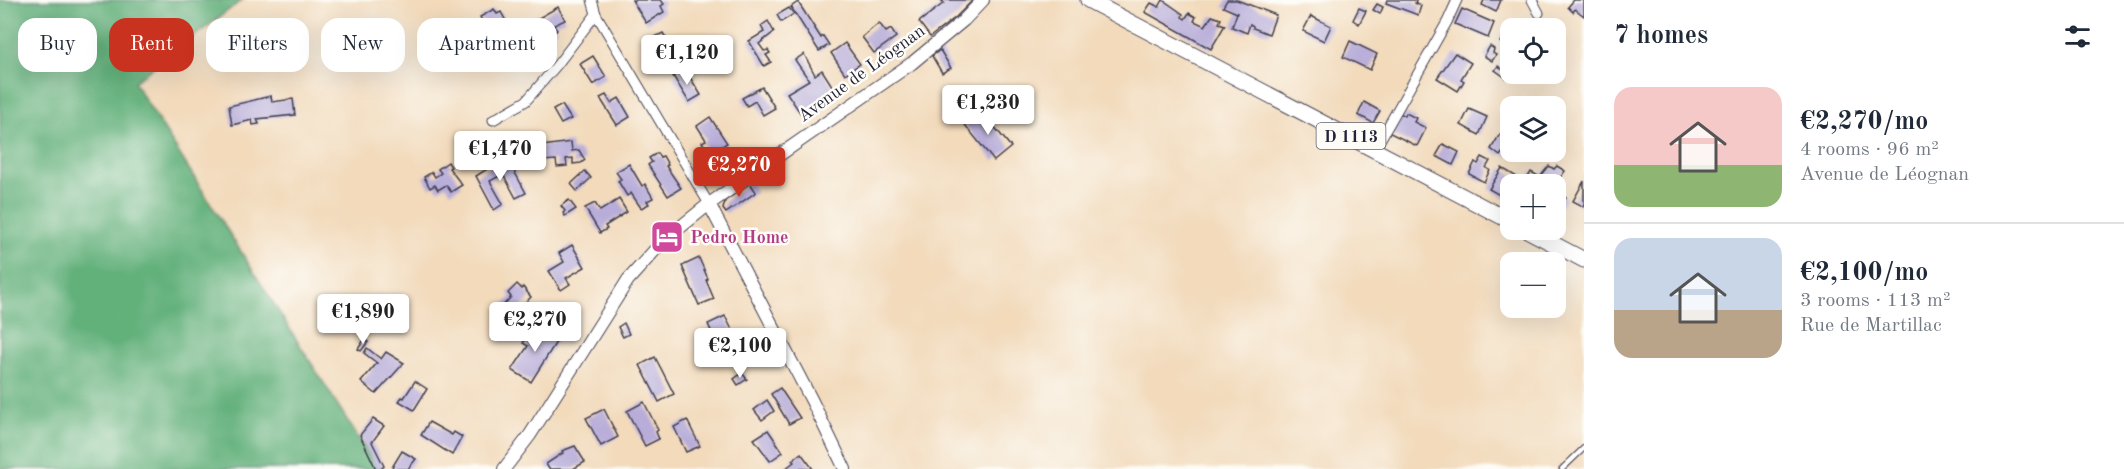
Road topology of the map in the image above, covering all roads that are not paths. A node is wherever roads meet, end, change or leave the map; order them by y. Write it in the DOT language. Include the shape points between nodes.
graph roads {
  1 [pos="592,0"];
  2 [pos="983,0"];
  3 [pos="1088,0"];
  4 [pos="1457,0"];
  5 [pos="1532,0"];
  6 [pos="596,14"];
  7 [pos="1539,14"];
  8 [pos="493,120"];
  9 [pos="1376,149"];
  10 [pos="709,204"];
  11 [pos="1500,216"];
  12 [pos="1546,240"];
  13 [pos="1584,260"];
  14 [pos="1584,448"];
  15 [pos="504,469"];
  16 [pos="845,469"];
  17 [pos="1562,469"];
  1 -- 6 [label="street"];
  2 -- 10 [label="street, Avenue de Léognan" via="912,63"];
  3 -- 9 [label="main road, D 1113"];
  4 -- 9 [label="street"];
  5 -- 7 [label="street"];
  6 -- 8 [label="street" via="526,101"];
  6 -- 10 [label="street"];
  9 -- 11 [label="main road, D 1113"];
  10 -- 15 [label="street, Avenue de Léognan" via="663,241 628,280 530,435"];
  10 -- 16 [label="street"];
  12 -- 13 [label="main road"];
  14 -- 17 [label="lane"];
}
